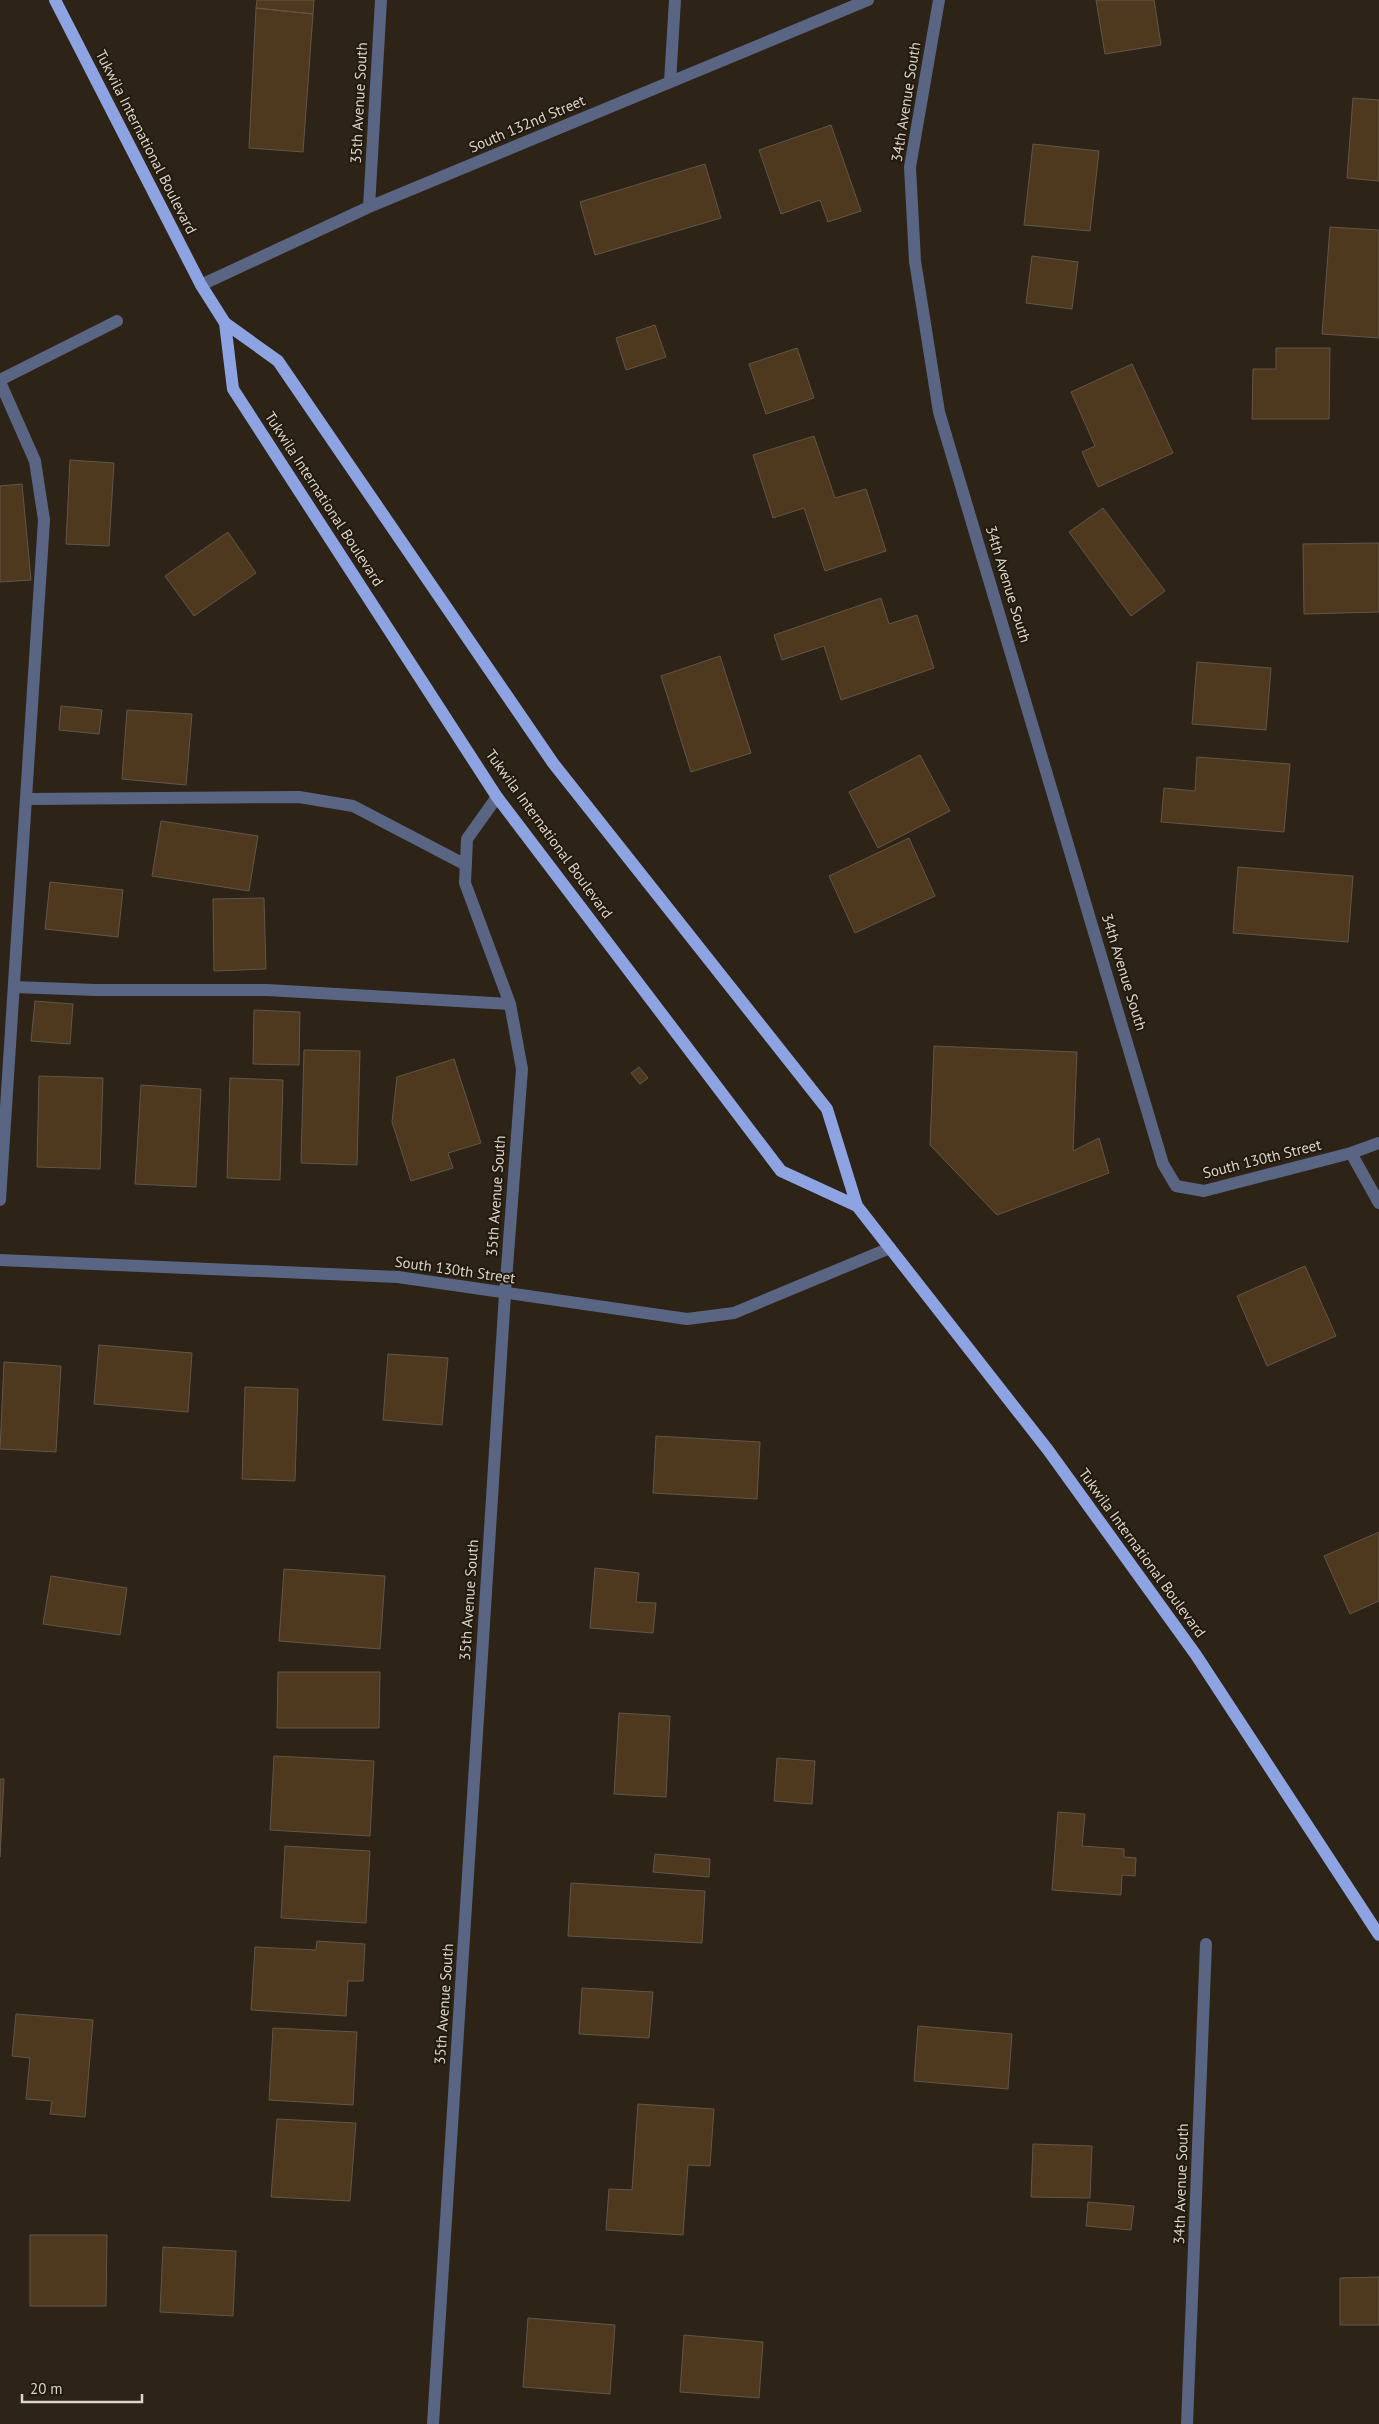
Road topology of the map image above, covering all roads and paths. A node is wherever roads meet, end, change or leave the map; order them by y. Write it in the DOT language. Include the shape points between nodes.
graph roads {
  1 [pos="55,0"];
  2 [pos="381,0"];
  3 [pos="675,0"];
  4 [pos="868,0"];
  5 [pos="939,0"];
  6 [pos="670,82"];
  7 [pos="369,207"];
  8 [pos="200,285"];
  9 [pos="118,322"];
  10 [pos="225,323"];
  11 [pos="0,381"];
  12 [pos="498,797"];
  13 [pos="26,799"];
  14 [pos="466,865"];
  15 [pos="14,986"];
  16 [pos="510,1004"];
  17 [pos="1379,1143"];
  18 [pos="1351,1153"];
  19 [pos="1164,1164"];
  20 [pos="0,1200"];
  21 [pos="1379,1203"];
  22 [pos="857,1206"];
  23 [pos="890,1248"];
  24 [pos="0,1260"];
  25 [pos="505,1294"];
  26 [pos="1379,1935"];
  27 [pos="1206,1944"];
  28 [pos="433,2424"];
  29 [pos="1187,2424"];
  1 -- 8 [label="main road, Tukwila International Boulevard"];
  2 -- 7 [label="street, 35th Avenue South"];
  3 -- 6 [label="street"];
  4 -- 6 [label="street, South 132nd Street"];
  5 -- 19 [label="street, 34th Avenue South" via="910,167 915,261 939,412"];
  6 -- 7 [label="street, South 132nd Street"];
  7 -- 8 [label="street, South 132nd Street"];
  8 -- 10 [label="main road, Tukwila International Boulevard"];
  9 -- 11 [label="street"];
  10 -- 12 [label="main road, Tukwila International Boulevard" via="234,389"];
  10 -- 22 [label="main road, Tukwila International Boulevard" via="278,361 553,764 827,1110"];
  11 -- 13 [label="street" via="35,461 44,520"];
  12 -- 14 [label="street, 35th Avenue South" via="467,839"];
  12 -- 22 [label="main road, Tukwila International Boulevard" via="781,1171"];
  13 -- 14 [label="street" via="299,797 353,806"];
  13 -- 15 [label="street"];
  14 -- 16 [label="street, 35th Avenue South" via="465,883"];
  15 -- 16 [label="street" via="96,990 267,990"];
  15 -- 20 [label="street"];
  16 -- 25 [label="street, 35th Avenue South" via="522,1069"];
  17 -- 18 [label="street, South 130th Street"];
  18 -- 19 [label="street, South 130th Street" via="1204,1191 1176,1186"];
  18 -- 21 [label="street"];
  22 -- 23 [label="main road, Tukwila International Boulevard"];
  23 -- 25 [label="street, South 130th Street" via="734,1313 687,1319"];
  23 -- 26 [label="main road, Tukwila International Boulevard" via="1048,1450 1196,1655"];
  24 -- 25 [label="street, South 130th Street" via="398,1277"];
  25 -- 28 [label="street, 35th Avenue South"];
  27 -- 29 [label="street, 34th Avenue South"];
}
